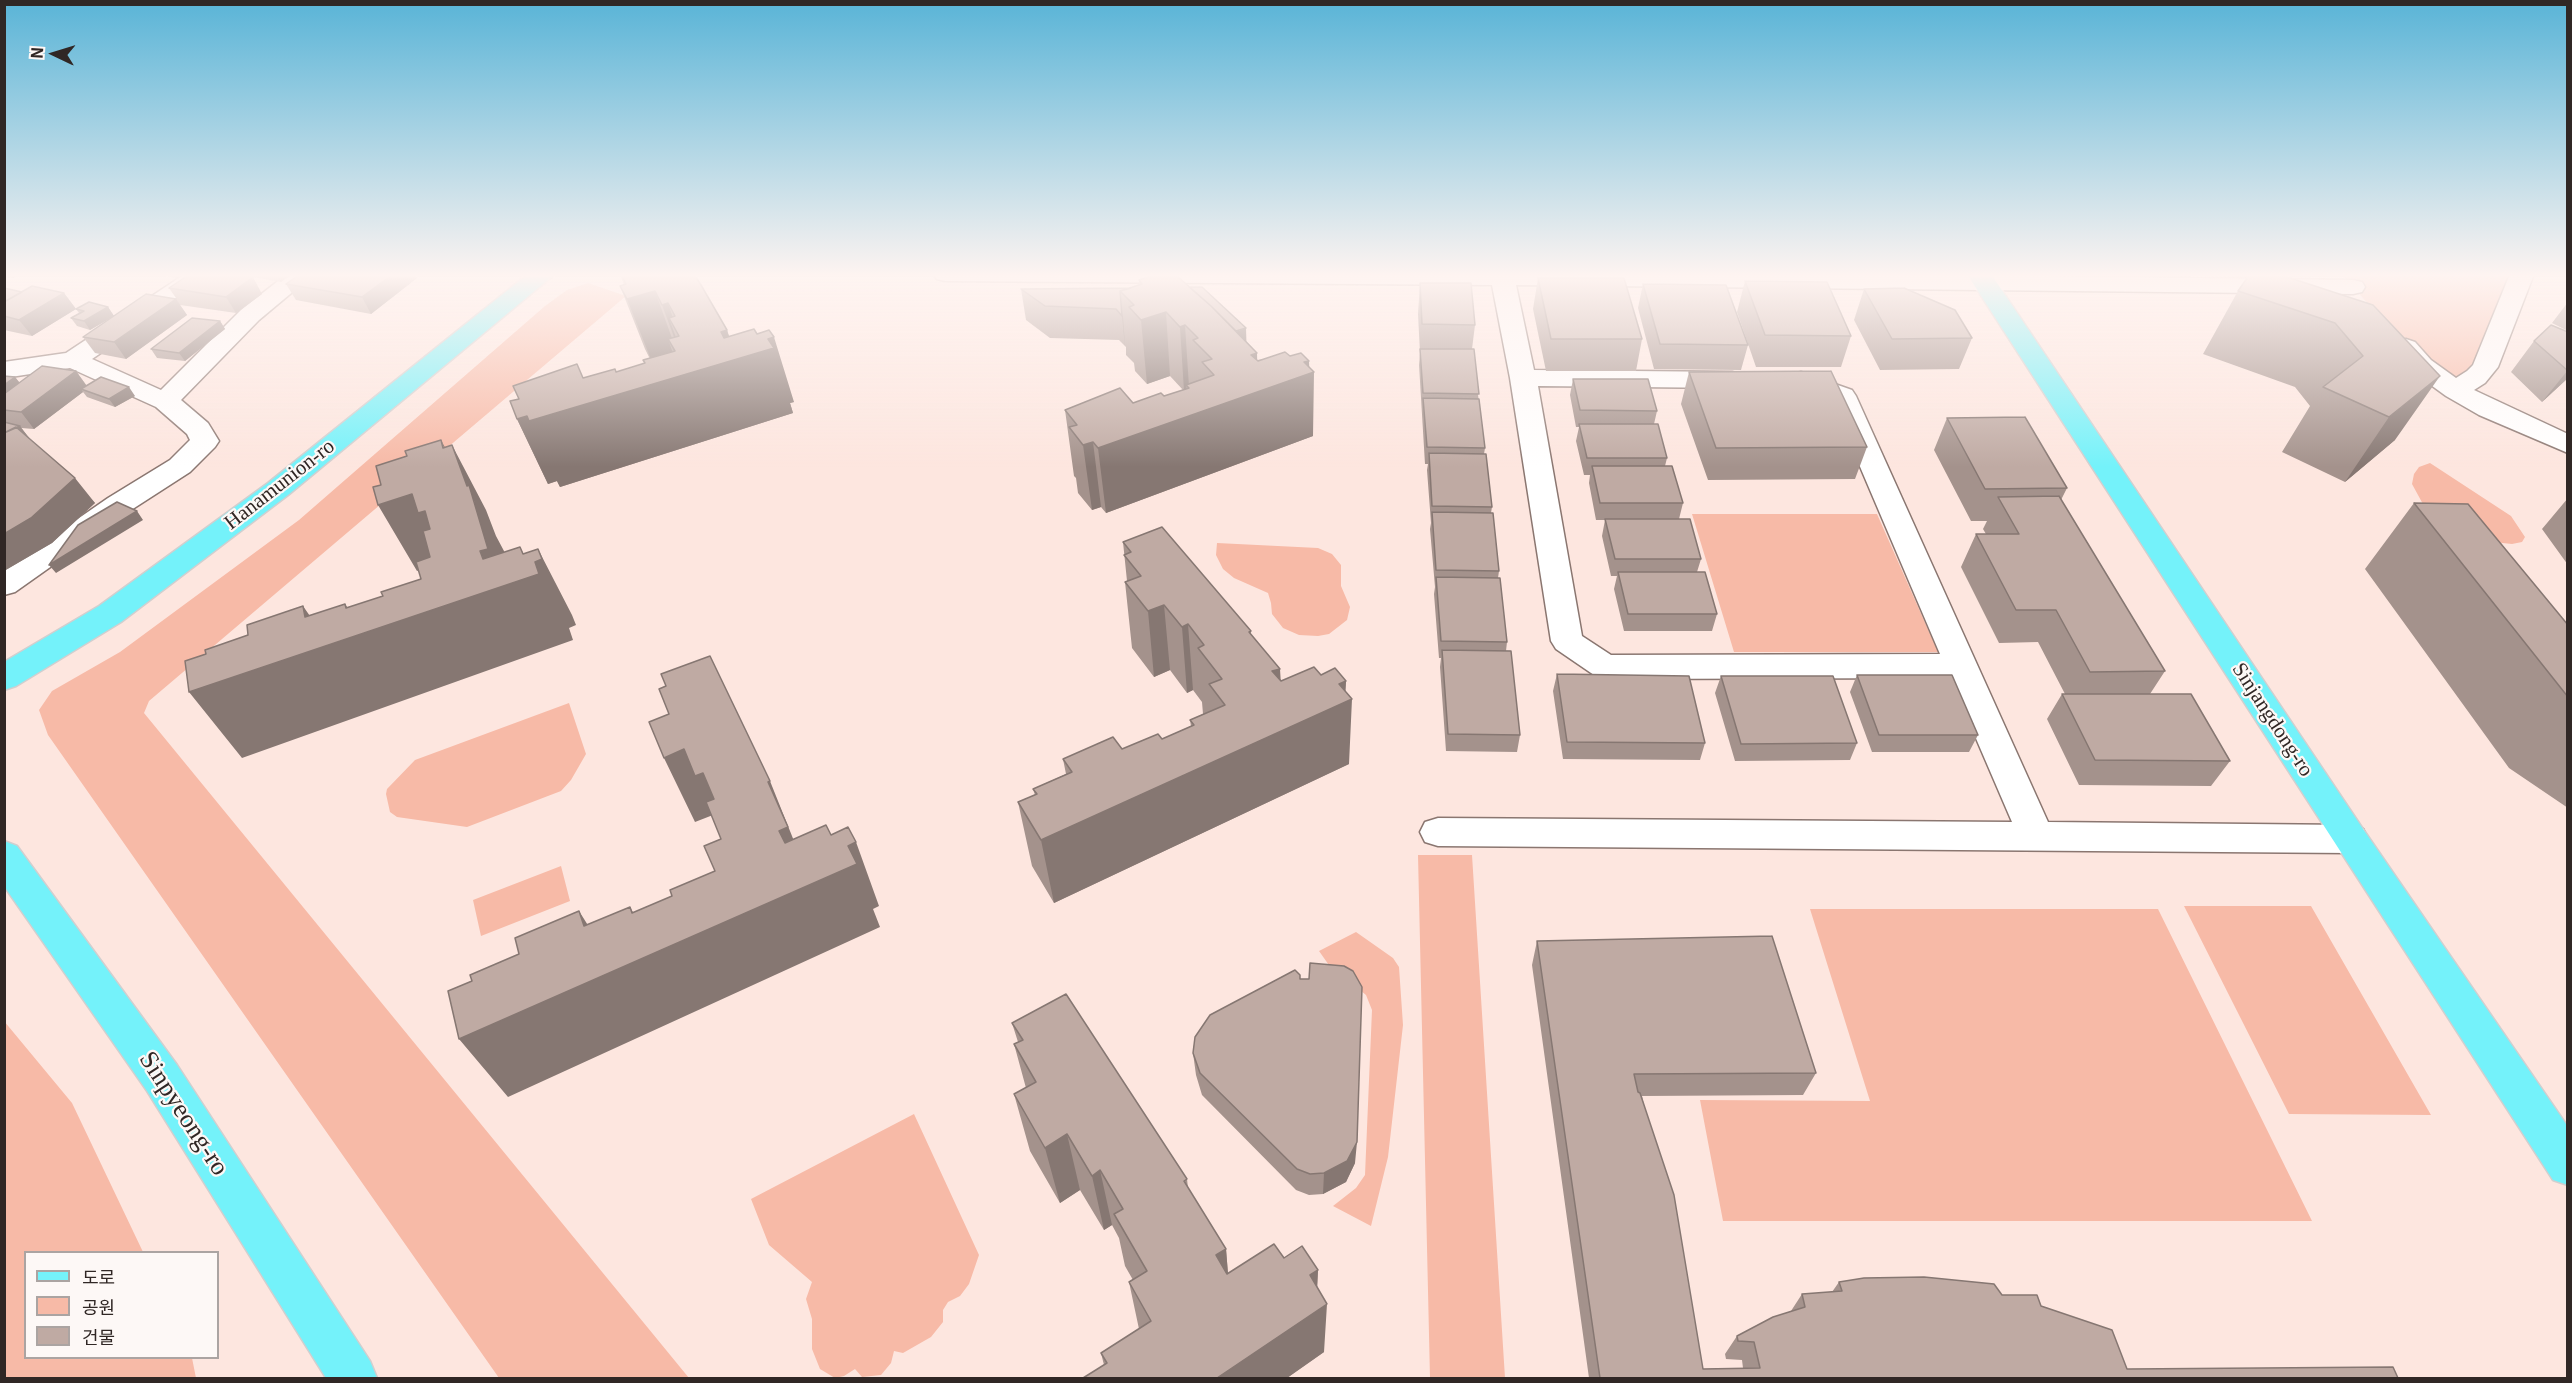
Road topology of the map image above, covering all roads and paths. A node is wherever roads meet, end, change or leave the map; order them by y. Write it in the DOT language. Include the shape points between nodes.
graph roads {
  1 [pos="105,339"];
  2 [pos="226,339"];
  3 [pos="463,339"];
  4 [pos="1515,339"];
  5 [pos="2022,339"];
  6 [pos="2398,339"];
  7 [pos="2496,339"];
  8 [pos="73,360"];
  9 [pos="4,370"];
  10 [pos="1523,378"];
  11 [pos="2455,390"];
  12 [pos="165,400"];
  13 [pos="2568,445"];
  14 [pos="4,585"];
  15 [pos="1963,666"];
  16 [pos="4,678"];
  17 [pos="1438,832"];
  18 [pos="2036,835"];
  19 [pos="2350,839"];
  20 [pos="4,856"];
  21 [pos="2568,1165"];
  22 [pos="353,1378"];
  1 -- 8 [label="street"];
  2 -- 12 [label="street"];
  3 -- 16 [label="main road, Hanamunion-ro" via="259,503 110,614"];
  4 -- 10 [label="street"];
  5 -- 19 [label="main road, Sinjangdong-ro"];
  6 -- 11 [label="street" via="2422,366"];
  7 -- 11 [label="street" via="2485,367 2476,378"];
  8 -- 9 [label="street"];
  8 -- 12 [label="street"];
  10 -- 15 [label="street" via="1805,380 1844,396"];
  10 -- 15 [label="street" via="1567,641 1605,667"];
  11 -- 13 [label="street"];
  12 -- 14 [label="street" via="206,441 180,465"];
  15 -- 18 [label="street"];
  17 -- 18 [label="street"];
  18 -- 19 [label="street"];
  19 -- 21 [label="main road, Sinjangdong-ro"];
  20 -- 22 [label="main road, Sinpyeong-ro" via="162,1078"];
}
